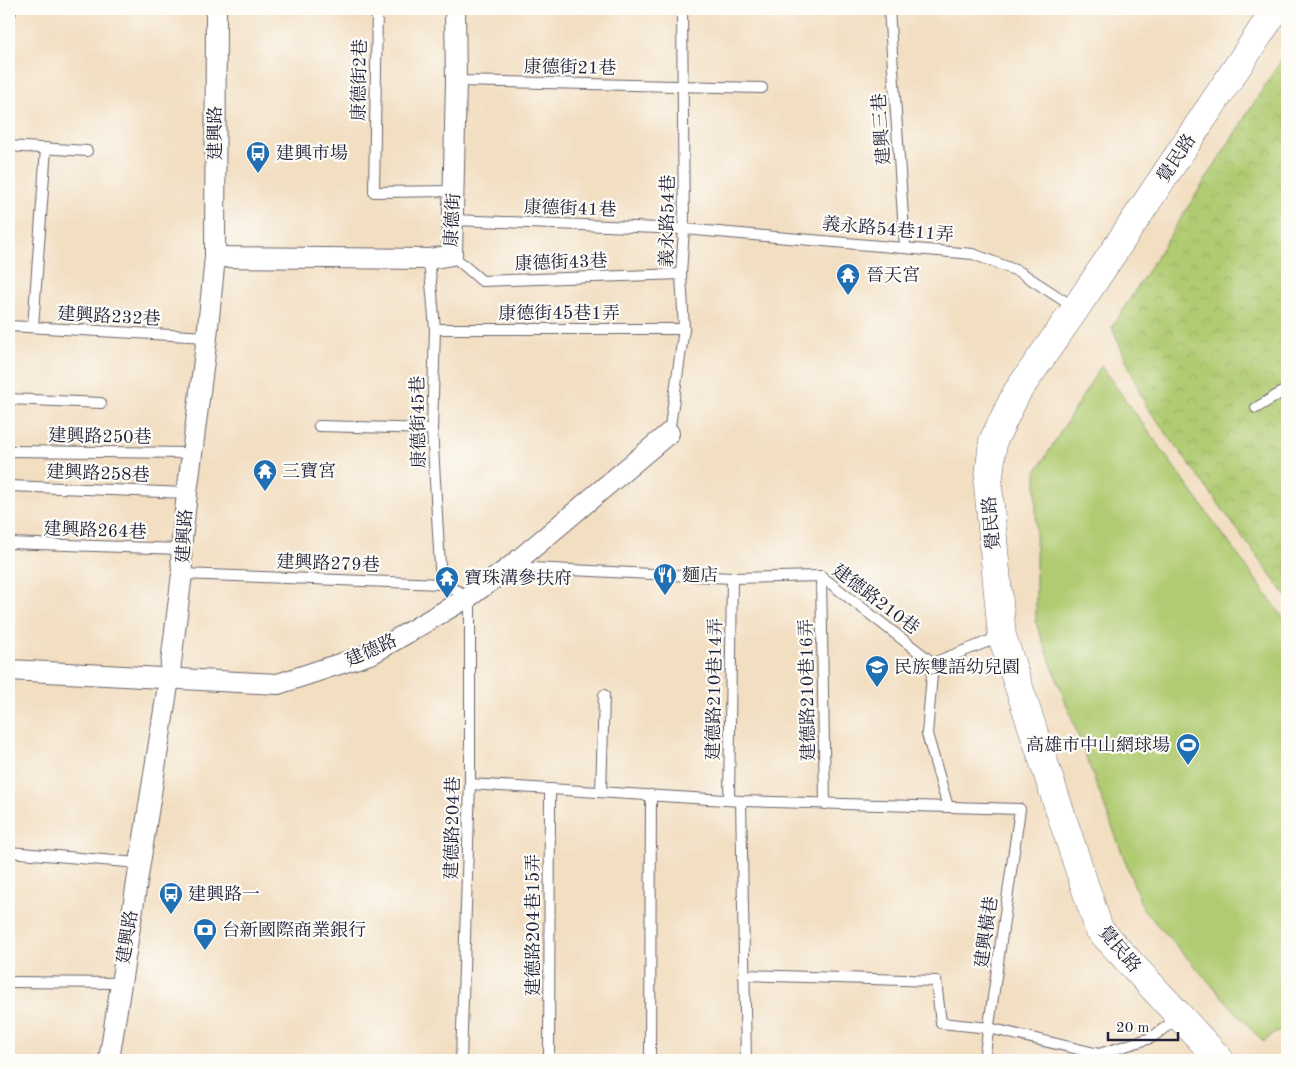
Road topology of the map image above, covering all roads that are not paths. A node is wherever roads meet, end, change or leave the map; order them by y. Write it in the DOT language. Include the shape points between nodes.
graph roads {
  1 [pos="216,9"];
  2 [pos="377,9"];
  3 [pos="455,9"];
  4 [pos="682,9"];
  5 [pos="890,9"];
  6 [pos="1276,9"];
  7 [pos="456,81"];
  8 [pos="684,86"];
  9 [pos="762,88"];
  10 [pos="9,146"];
  11 [pos="46,148"];
  12 [pos="87,151"];
  13 [pos="454,191"];
  14 [pos="454,220"];
  15 [pos="684,229"];
  16 [pos="905,246"];
  17 [pos="452,255"];
  18 [pos="215,257"];
  19 [pos="429,259"];
  20 [pos="681,274"];
  21 [pos="1076,308"];
  22 [pos="9,326"];
  23 [pos="33,328"];
  24 [pos="435,329"];
  25 [pos="684,329"];
  26 [pos="207,337"];
  27 [pos="1287,389"];
  28 [pos="9,399"];
  29 [pos="101,403"];
  30 [pos="1256,408"];
  31 [pos="319,426"];
  32 [pos="432,429"];
  33 [pos="668,433"];
  34 [pos="9,451"];
  35 [pos="191,453"];
  36 [pos="9,486"];
  37 [pos="187,493"];
  38 [pos="9,543"];
  39 [pos="180,549"];
  40 [pos="510,568"];
  41 [pos="182,574"];
  42 [pos="821,576"];
  43 [pos="732,578"];
  44 [pos="441,584"];
  45 [pos="470,596"];
  46 [pos="1002,636"];
  47 [pos="933,663"];
  48 [pos="9,670"];
  49 [pos="169,679"];
  50 [pos="604,695"];
  51 [pos="470,784"];
  52 [pos="550,789"];
  53 [pos="601,792"];
  54 [pos="651,795"];
  55 [pos="729,800"];
  56 [pos="741,801"];
  57 [pos="825,804"];
  58 [pos="948,807"];
  59 [pos="9,852"];
  60 [pos="138,863"];
  61 [pos="744,975"];
  62 [pos="9,982"];
  63 [pos="120,983"];
  64 [pos="1180,1016"];
  65 [pos="989,1028"];
  66 [pos="109,1060"];
  67 [pos="461,1060"];
  68 [pos="549,1060"];
  69 [pos="650,1060"];
  70 [pos="746,1060"];
  71 [pos="984,1060"];
  72 [pos="1220,1060"];
  1 -- 18 [label="street, 建興路"];
  2 -- 13 [label="lane, 康德街2巷" via="374,192"];
  3 -- 7 [label="street, 康德街"];
  4 -- 8 [label="lane, 義永路54巷"];
  5 -- 16 [label="lane, 建興三巷"];
  6 -- 21 [label="street, 覺民路"];
  7 -- 8 [label="lane, 康德街21巷"];
  7 -- 13 [label="street, 康德街"];
  8 -- 9 [label="lane, 康德街21巷"];
  8 -- 15 [label="lane, 義永路54巷"];
  10 -- 11 [label="lane"];
  11 -- 12 [label="lane"];
  11 -- 23 [label="lane"];
  13 -- 14 [label="street, 康德街"];
  14 -- 15 [label="lane, 康德街41巷"];
  14 -- 17 [label="street, 康德街"];
  15 -- 16 [label="lane, 義永路54巷11弄"];
  15 -- 20 [label="lane, 義永路54巷"];
  16 -- 21 [label="lane, 義永路54巷11弄" via="973,254 1020,272"];
  17 -- 19 [label="street, 康德街"];
  17 -- 20 [label="lane, 康德街43巷" via="482,281"];
  18 -- 19 [label="street, 康德街"];
  18 -- 26 [label="street, 建興路"];
  19 -- 24 [label="lane, 康德街45巷"];
  20 -- 25 [label="lane, 義永路54巷"];
  21 -- 46 [label="street, 覺民路" via="1017,392 993,441 988,485"];
  22 -- 23 [label="lane, 建興路232巷"];
  23 -- 26 [label="lane, 建興路232巷"];
  24 -- 25 [label="lane, 康德街45巷1弄"];
  24 -- 32 [label="lane, 康德街45巷"];
  25 -- 33 [label="lane, 義永路54巷"];
  26 -- 35 [label="street, 建興路"];
  27 -- 30 [label="lane"];
  28 -- 29 [label="lane"];
  31 -- 32 [label="lane"];
  32 -- 44 [label="lane, 康德街45巷"];
  33 -- 40 [label="street, 建德路"];
  34 -- 35 [label="lane, 建興路250巷"];
  35 -- 37 [label="street, 建興路"];
  36 -- 37 [label="lane, 建興路258巷"];
  37 -- 39 [label="street, 建興路"];
  38 -- 39 [label="lane, 建興路264巷"];
  39 -- 41 [label="street, 建興路"];
  40 -- 43 [label="lane, 建德路210巷"];
  40 -- 45 [label="street, 建德路"];
  41 -- 44 [label="lane, 建興路279巷"];
  41 -- 49 [label="street, 建興路"];
  42 -- 43 [label="lane, 建德路210巷"];
  42 -- 47 [label="lane, 建德路210巷"];
  42 -- 57 [label="lane, 建德路210巷16弄"];
  43 -- 55 [label="lane, 建德路210巷14弄"];
  44 -- 45 [label="lane, 建興路279巷"];
  45 -- 49 [label="street, 建德路" via="373,653 278,684"];
  45 -- 51 [label="lane, 建德路204巷"];
  46 -- 47 [label="lane"];
  46 -- 64 [label="street, 覺民路" via="1099,929"];
  47 -- 58 [label="lane" via="927,734"];
  48 -- 49 [label="street, 建德路"];
  49 -- 60 [label="street, 建興路"];
  50 -- 53 [label="lane"];
  51 -- 52 [label="lane"];
  51 -- 67 [label="lane, 建德路204巷"];
  52 -- 53 [label="lane"];
  52 -- 68 [label="lane, 建德路204巷15弄"];
  53 -- 54 [label="lane"];
  54 -- 55 [label="lane"];
  54 -- 69 [label="lane"];
  55 -- 56 [label="lane"];
  56 -- 57 [label="lane"];
  56 -- 61 [label="lane"];
  57 -- 58 [label="lane"];
  58 -- 65 [label="lane, 建興橫巷" via="1020,809"];
  59 -- 60 [label="lane"];
  60 -- 63 [label="street, 建興路"];
  61 -- 65 [label="lane" via="936,981 941,1023"];
  61 -- 70 [label="lane"];
  62 -- 63 [label="lane"];
  63 -- 66 [label="street, 建興路"];
  64 -- 65 [label="lane" via="1151,1038 1099,1054"];
  64 -- 72 [label="street, 覺民路"];
  65 -- 71 [label="lane, 建興橫巷"];
}
